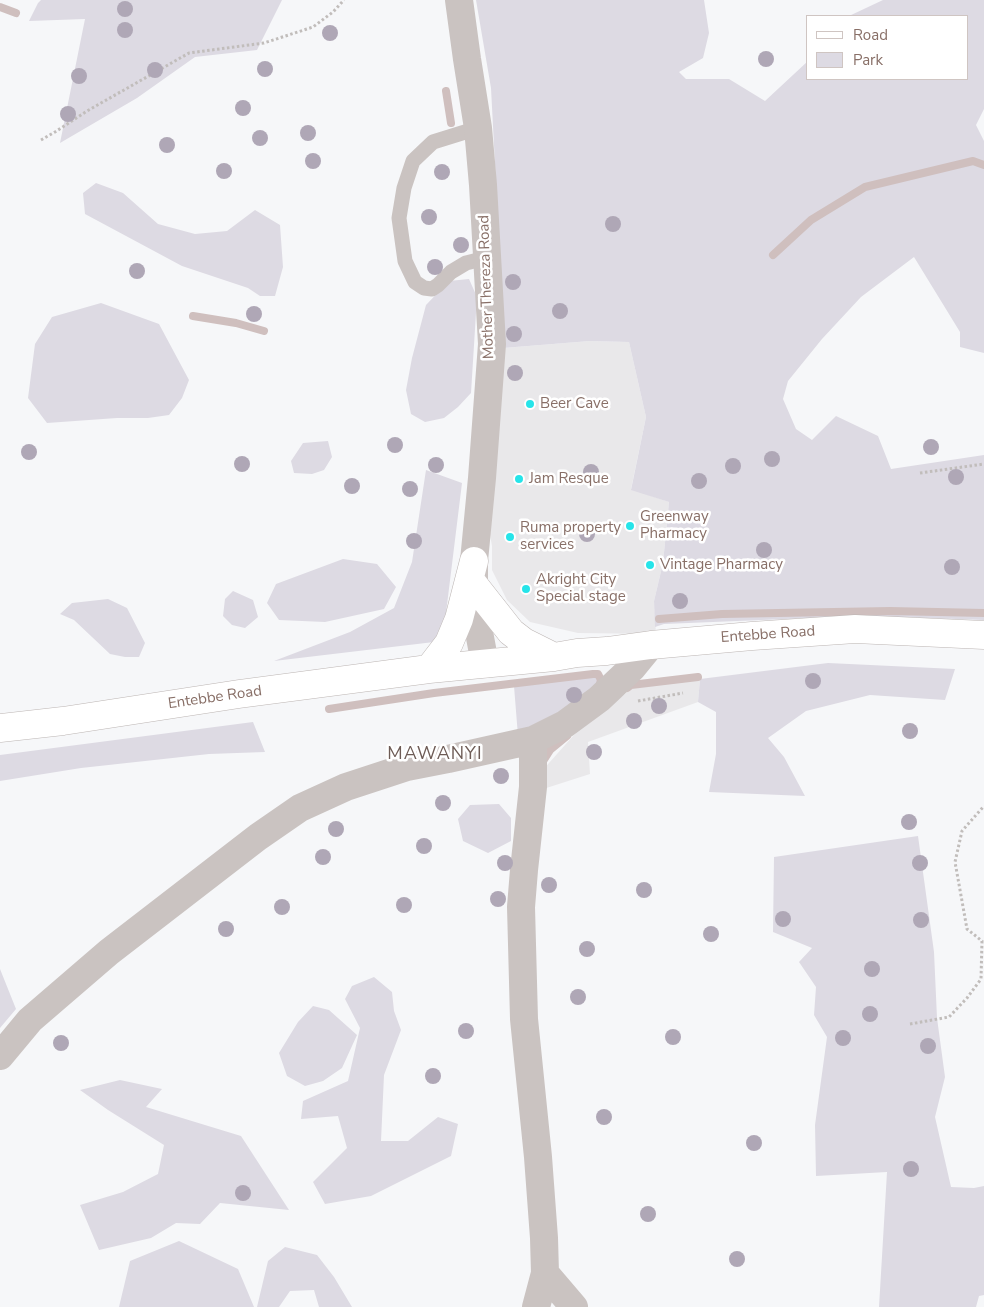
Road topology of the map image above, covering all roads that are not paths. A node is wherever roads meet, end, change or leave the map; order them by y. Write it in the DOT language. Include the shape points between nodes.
graph roads {
  1 [pos="459,0"];
  2 [pos="478,128"];
  3 [pos="486,258"];
  4 [pos="474,573"];
  5 [pos="984,635"];
  6 [pos="651,645"];
  7 [pos="554,657"];
  8 [pos="485,664"];
  9 [pos="429,669"];
  10 [pos="0,728"];
  11 [pos="532,740"];
  12 [pos="0,1056"];
  13 [pos="545,1273"];
  14 [pos="536,1307"];
  15 [pos="574,1307"];
  1 -- 2 [label="street, Mother Thereza Road"];
  2 -- 3 [label="street, Mother Thereza Road"];
  2 -- 3 [label="lane" via="433,142 413,161 404,188 400,218 405,261 415,282 424,288 432,289 466,263"];
  3 -- 4 [label="street, Mother Thereza Road" via="492,344"];
  4 -- 7 [label="main road" via="511,632"];
  4 -- 8 [label="street, Mother Thereza Road"];
  4 -- 9 [label="main road" via="449,643"];
  5 -- 6 [label="main road, Entebbe Road" via="855,629"];
  6 -- 7 [label="main road, Entebbe Road"];
  6 -- 11 [label="street" via="599,699 565,724"];
  7 -- 8 [label="main road, Entebbe Road"];
  8 -- 9 [label="main road, Entebbe Road"];
  9 -- 10 [label="main road, Entebbe Road"];
  11 -- 12 [label="street" via="407,767 346,787 300,808 109,952 30,1020"];
  11 -- 13 [label="street" via="534,787 521,907 522,960"];
  13 -- 14 [label="street"];
  13 -- 15 [label="street"];
}
